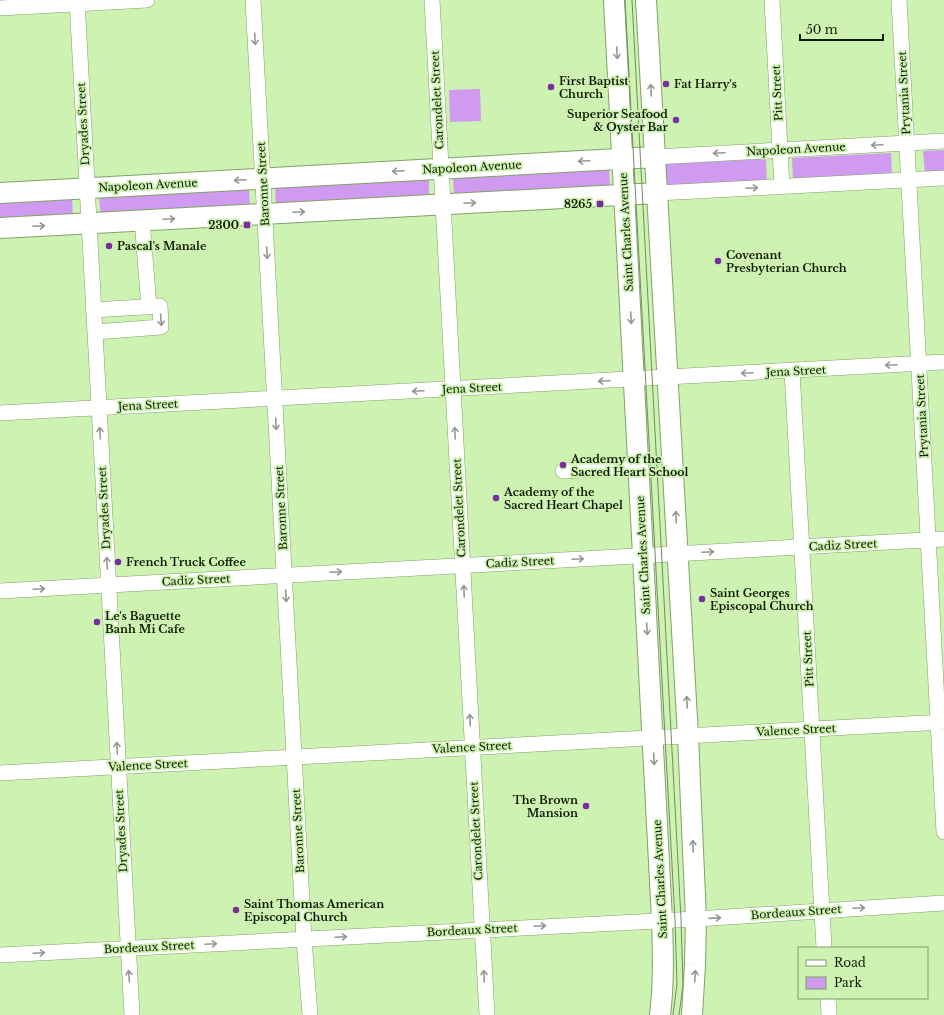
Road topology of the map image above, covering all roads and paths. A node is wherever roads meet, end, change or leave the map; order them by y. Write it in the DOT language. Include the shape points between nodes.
graph roads {
  1 [pos="147,0"];
  2 [pos="253,0"];
  3 [pos="432,0"];
  4 [pos="614,0"];
  5 [pos="646,0"];
  6 [pos="772,0"];
  7 [pos="899,0"];
  8 [pos="77,2"];
  9 [pos="0,8"];
  10 [pos="648,32"];
  11 [pos="616,33"];
  12 [pos="944,141"];
  13 [pos="907,143"];
  14 [pos="780,150"];
  15 [pos="655,157"];
  16 [pos="622,159"];
  17 [pos="441,169"];
  18 [pos="944,178"];
  19 [pos="263,179"];
  20 [pos="909,180"];
  21 [pos="782,186"];
  22 [pos="87,188"];
  23 [pos="0,193"];
  24 [pos="657,193"];
  25 [pos="624,195"];
  26 [pos="443,204"];
  27 [pos="265,214"];
  28 [pos="142,220"];
  29 [pos="89,223"];
  30 [pos="0,228"];
  31 [pos="149,307"];
  32 [pos="93,310"];
  33 [pos="95,332"];
  34 [pos="944,362"];
  35 [pos="919,364"];
  36 [pos="792,371"];
  37 [pos="668,377"];
  38 [pos="634,379"];
  39 [pos="453,389"];
  40 [pos="275,398"];
  41 [pos="98,408"];
  42 [pos="0,413"];
  43 [pos="638,467"];
  44 [pos="563,471"];
  45 [pos="944,539"];
  46 [pos="928,540"];
  47 [pos="802,547"];
  48 [pos="678,554"];
  49 [pos="644,556"];
  50 [pos="462,566"];
  51 [pos="284,575"];
  52 [pos="108,585"];
  53 [pos="0,591"];
  54 [pos="941,722"];
  55 [pos="812,729"];
  56 [pos="688,736"];
  57 [pos="653,738"];
  58 [pos="472,747"];
  59 [pos="294,757"];
  60 [pos="118,767"];
  61 [pos="0,773"];
  62 [pos="944,832"];
  63 [pos="944,903"];
  64 [pos="822,910"];
  65 [pos="696,919"];
  66 [pos="662,920"];
  67 [pos="481,929"];
  68 [pos="304,939"];
  69 [pos="824,947"];
  70 [pos="128,948"];
  71 [pos="0,955"];
  72 [pos="828,999"];
  73 [pos="132,1015"];
  74 [pos="310,1015"];
  75 [pos="487,1015"];
  76 [pos="660,1015"];
  77 [pos="692,1015"];
  78 [pos="829,1015"];
  1 -- 8 [label="street"];
  2 -- 19 [label="street, Baronne Street, one-way"];
  3 -- 17 [label="street, Carondelet Street"];
  4 -- 11 [label="main road, Saint Charles Avenue"];
  5 -- 10 [label="main road"];
  6 -- 14 [label="street, Pitt Street"];
  7 -- 13 [label="street, Prytania Street"];
  8 -- 9 [label="street"];
  8 -- 22 [label="street, Dryades Street"];
  10 -- 11 [label="main road"];
  15 -- 10 [label="main road, one-way"];
  11 -- 16 [label="main road, Saint Charles Avenue, one-way"];
  12 -- 13 [label="street, Napoleon Avenue"];
  13 -- 14 [label="street, Napoleon Avenue, one-way"];
  13 -- 20 [label="street, Prytania Street"];
  14 -- 15 [label="street, Napoleon Avenue, one-way"];
  14 -- 21 [label="street, Pitt Street"];
  15 -- 16 [label="main road, Napoleon Avenue"];
  15 -- 24 [label="main road"];
  16 -- 17 [label="main road, Napoleon Avenue, one-way"];
  16 -- 25 [label="main road, Saint Charles Avenue"];
  17 -- 19 [label="main road, Napoleon Avenue, one-way"];
  17 -- 26 [label="street, Carondelet Street"];
  18 -- 20 [label="street"];
  19 -- 22 [label="main road, Napoleon Avenue, one-way"];
  19 -- 27 [label="street, Baronne Street"];
  20 -- 21 [label="street"];
  20 -- 35 [label="street, Prytania Street"];
  24 -- 21 [label="street, one-way"];
  22 -- 23 [label="main road, Napoleon Avenue"];
  22 -- 29 [label="street, Dryades Street"];
  24 -- 25 [label="main road"];
  24 -- 37 [label="main road"];
  26 -- 25 [label="main road, one-way"];
  25 -- 38 [label="main road, Saint Charles Avenue, one-way"];
  27 -- 26 [label="main road, one-way"];
  26 -- 39 [label="street, Carondelet Street"];
  28 -- 27 [label="main road, one-way"];
  27 -- 40 [label="street, Baronne Street, one-way"];
  28 -- 29 [label="main road"];
  28 -- 31 [label="street"];
  30 -- 29 [label="main road, one-way"];
  29 -- 32 [label="street, Dryades Street"];
  31 -- 32 [label="street"];
  31 -- 33 [label="street, one-way" via="160,306 161,327"];
  32 -- 33 [label="street, Dryades Street"];
  33 -- 41 [label="street, Dryades Street"];
  34 -- 35 [label="street, Jena Street"];
  35 -- 36 [label="street, Jena Street, one-way"];
  35 -- 46 [label="street, Prytania Street"];
  36 -- 37 [label="street, Jena Street, one-way"];
  36 -- 47 [label="street, Pitt Street"];
  37 -- 38 [label="street, Jena Street"];
  48 -- 37 [label="main road, one-way"];
  38 -- 39 [label="street, Jena Street, one-way"];
  38 -- 43 [label="main road, Saint Charles Avenue"];
  39 -- 40 [label="street, Jena Street, one-way"];
  50 -- 39 [label="street, Carondelet Street, one-way"];
  40 -- 41 [label="street, Jena Street"];
  40 -- 51 [label="street, Baronne Street, one-way"];
  41 -- 42 [label="street, Jena Street"];
  52 -- 41 [label="street, Dryades Street, one-way"];
  43 -- 44 [label="street"];
  43 -- 49 [label="main road, Saint Charles Avenue"];
  45 -- 46 [label="street, Cadiz Street"];
  46 -- 47 [label="street, Cadiz Street"];
  46 -- 54 [label="street, Prytania Street"];
  48 -- 47 [label="street, Cadiz Street, one-way"];
  47 -- 55 [label="street, Pitt Street"];
  48 -- 49 [label="street, Cadiz Street"];
  56 -- 48 [label="main road, one-way"];
  50 -- 49 [label="street, Cadiz Street, one-way"];
  49 -- 57 [label="main road, Saint Charles Avenue, one-way"];
  51 -- 50 [label="street, Cadiz Street, one-way"];
  58 -- 50 [label="street, Carondelet Street, one-way"];
  51 -- 52 [label="street, Cadiz Street"];
  51 -- 59 [label="street, Baronne Street, one-way"];
  53 -- 52 [label="street, Cadiz Street, one-way"];
  60 -- 52 [label="street, Dryades Street, one-way"];
  54 -- 55 [label="street, Valence Street"];
  54 -- 62 [label="street, Prytania Street"];
  55 -- 56 [label="street, Valence Street"];
  55 -- 64 [label="street, Pitt Street"];
  56 -- 57 [label="street, Valence Street"];
  65 -- 56 [label="main road, one-way"];
  57 -- 58 [label="street, Valence Street"];
  57 -- 66 [label="main road, Saint Charles Avenue, one-way"];
  58 -- 59 [label="street, Valence Street"];
  58 -- 67 [label="street, Carondelet Street"];
  59 -- 60 [label="street, Valence Street"];
  59 -- 68 [label="street, Baronne Street"];
  60 -- 61 [label="street, Valence Street"];
  60 -- 70 [label="street, Dryades Street"];
  64 -- 63 [label="street, Bordeaux Street, one-way"];
  65 -- 64 [label="street, Bordeaux Street, one-way"];
  64 -- 69 [label="street, Pitt Street"];
  65 -- 66 [label="street, Bordeaux Street"];
  77 -- 65 [label="main road, one-way"];
  67 -- 66 [label="street, Bordeaux Street, one-way"];
  66 -- 76 [label="main road, Saint Charles Avenue" via="664,962"];
  68 -- 67 [label="street, Bordeaux Street, one-way"];
  75 -- 67 [label="street, Carondelet Street, one-way"];
  70 -- 68 [label="street, Bordeaux Street, one-way"];
  68 -- 74 [label="street, Baronne Street"];
  71 -- 70 [label="street, Bordeaux Street, one-way"];
  73 -- 70 [label="street, Dryades Street, one-way"];
  72 -- 78 [label="street"];
}
